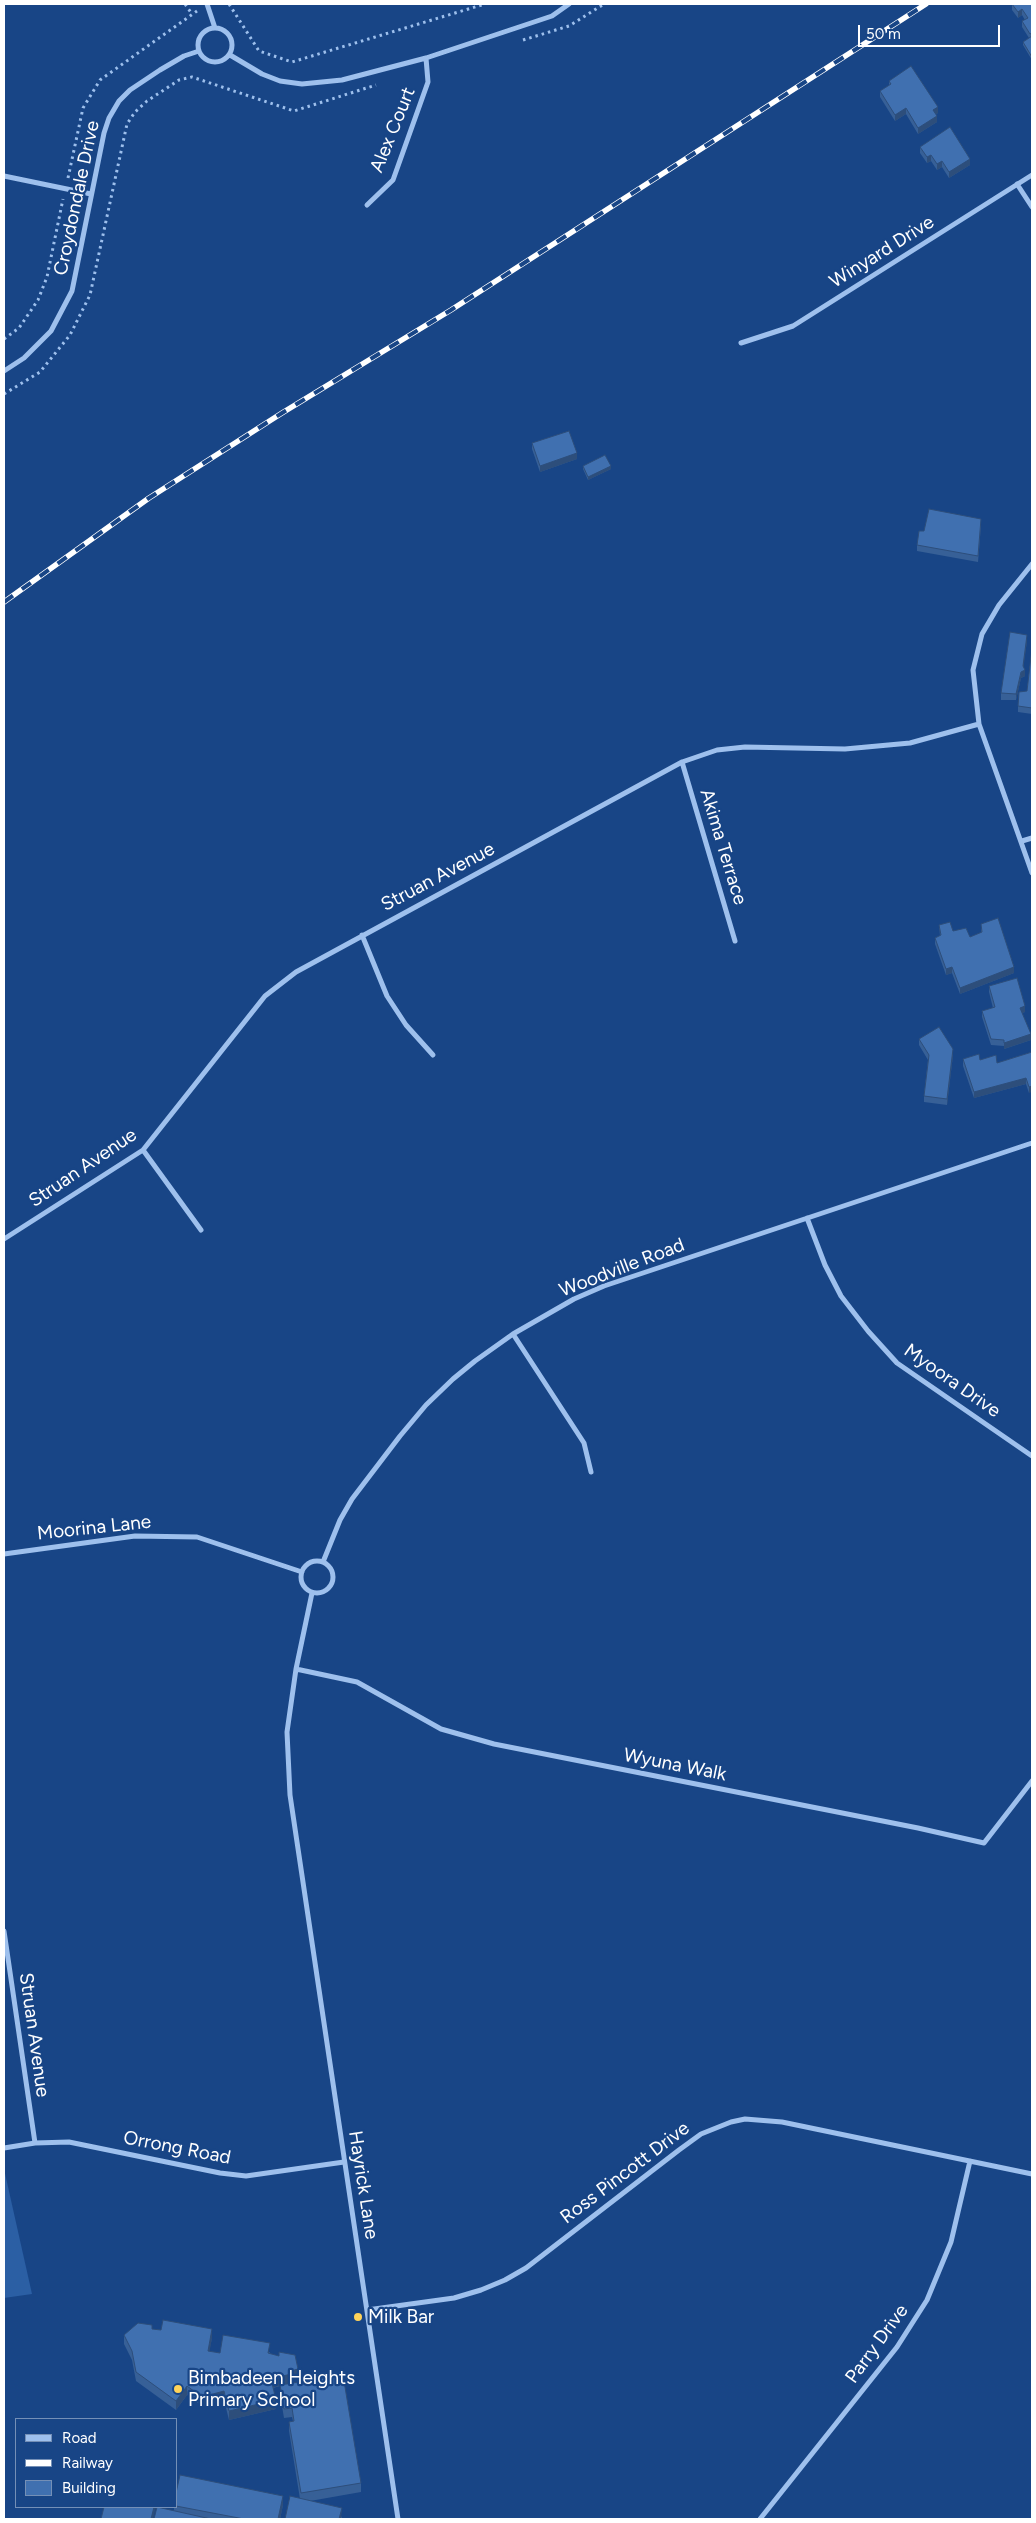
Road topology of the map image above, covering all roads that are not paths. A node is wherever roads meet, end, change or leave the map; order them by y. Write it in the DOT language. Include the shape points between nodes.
graph roads {
  1 [pos="207,4"];
  2 [pos="569,4"];
  3 [pos="215,28"];
  4 [pos="198,51"];
  5 [pos="230,55"];
  6 [pos="426,58"];
  7 [pos="1032,174"];
  8 [pos="4,176"];
  9 [pos="1017,184"];
  10 [pos="91,194"];
  11 [pos="367,205"];
  12 [pos="1032,207"];
  13 [pos="741,343"];
  14 [pos="4,371"];
  15 [pos="1032,564"];
  16 [pos="979,724"];
  17 [pos="682,762"];
  18 [pos="1032,838"];
  19 [pos="1022,841"];
  20 [pos="1032,873"];
  21 [pos="362,935"];
  22 [pos="735,941"];
  23 [pos="433,1055"];
  24 [pos="1032,1142"];
  25 [pos="143,1150"];
  26 [pos="807,1218"];
  27 [pos="201,1230"];
  28 [pos="4,1239"];
  29 [pos="513,1334"];
  30 [pos="1032,1456"];
  31 [pos="591,1472"];
  32 [pos="4,1554"];
  33 [pos="323,1562"];
  34 [pos="302,1572"];
  35 [pos="312,1593"];
  36 [pos="296,1669"];
  37 [pos="1032,1781"];
  38 [pos="4,1931"];
  39 [pos="35,2143"];
  40 [pos="4,2148"];
  41 [pos="970,2161"];
  42 [pos="344,2162"];
  43 [pos="1032,2174"];
  44 [pos="366,2310"];
  45 [pos="398,2519"];
  46 [pos="760,2519"];
  1 -- 3 [label="street"];
  2 -- 6 [label="street" via="552,16"];
  3 -- 4 [label="street" via="201,35"];
  3 -- 5 [label="street" via="225,31 232,40"];
  4 -- 5 [label="street" via="210,62 221,62"];
  4 -- 10 [label="street, Croydondale Drive" via="160,70 119,101 104,133"];
  5 -- 6 [label="street" via="262,74 302,84 342,80"];
  6 -- 11 [label="street, Alex Court" via="428,82 392,180"];
  7 -- 9 [label="street, Winyard Drive"];
  8 -- 10 [label="street"];
  9 -- 12 [label="street"];
  9 -- 13 [label="street, Winyard Drive" via="793,326"];
  10 -- 14 [label="street, Croydondale Drive" via="72,291 64,311 37,347"];
  15 -- 16 [label="street" via="999,605 982,634 973,670"];
  16 -- 17 [label="street, Struan Avenue" via="910,743 845,749 744,747 717,750"];
  16 -- 19 [label="street"];
  17 -- 21 [label="street, Struan Avenue"];
  17 -- 22 [label="street, Akima Terrace"];
  18 -- 19 [label="street"];
  19 -- 20 [label="street"];
  21 -- 23 [label="street" via="387,996 406,1025"];
  21 -- 25 [label="street, Struan Avenue" via="296,972 265,996"];
  24 -- 26 [label="street, Woodville Road"];
  25 -- 27 [label="street"];
  25 -- 28 [label="street, Struan Avenue"];
  26 -- 29 [label="street, Woodville Road" via="604,1286"];
  26 -- 30 [label="street, Myoora Drive" via="841,1296 897,1363"];
  29 -- 31 [label="street" via="584,1443"];
  29 -- 33 [label="street, Woodville Road" via="453,1379 400,1436 352,1499"];
  32 -- 34 [label="street, Moorina Lane" via="136,1536 196,1537"];
  33 -- 34 [label="street" via="311,1562"];
  33 -- 35 [label="street" via="332,1571 333,1581 327,1590"];
  34 -- 35 [label="street" via="304,1587"];
  35 -- 36 [label="street"];
  36 -- 37 [label="street, Wyuna Walk" via="357,1682 442,1729 494,1744 984,1843"];
  36 -- 42 [label="street, Hayrick Lane" via="287,1732 290,1796"];
  38 -- 39 [label="street, Struan Avenue"];
  39 -- 40 [label="street, Orrong Road"];
  39 -- 42 [label="street, Orrong Road" via="69,2142 246,2176"];
  41 -- 43 [label="street, Ross Pincott Drive"];
  41 -- 44 [label="street, Ross Pincott Drive" via="782,2122 731,2122 701,2134 678,2150 526,2268 505,2280 454,2298"];
  41 -- 46 [label="street, Parry Drive" via="951,2242 926,2300 897,2347"];
  42 -- 44 [label="street, Hayrick Lane"];
  44 -- 45 [label="street, Hayrick Lane"];
}
